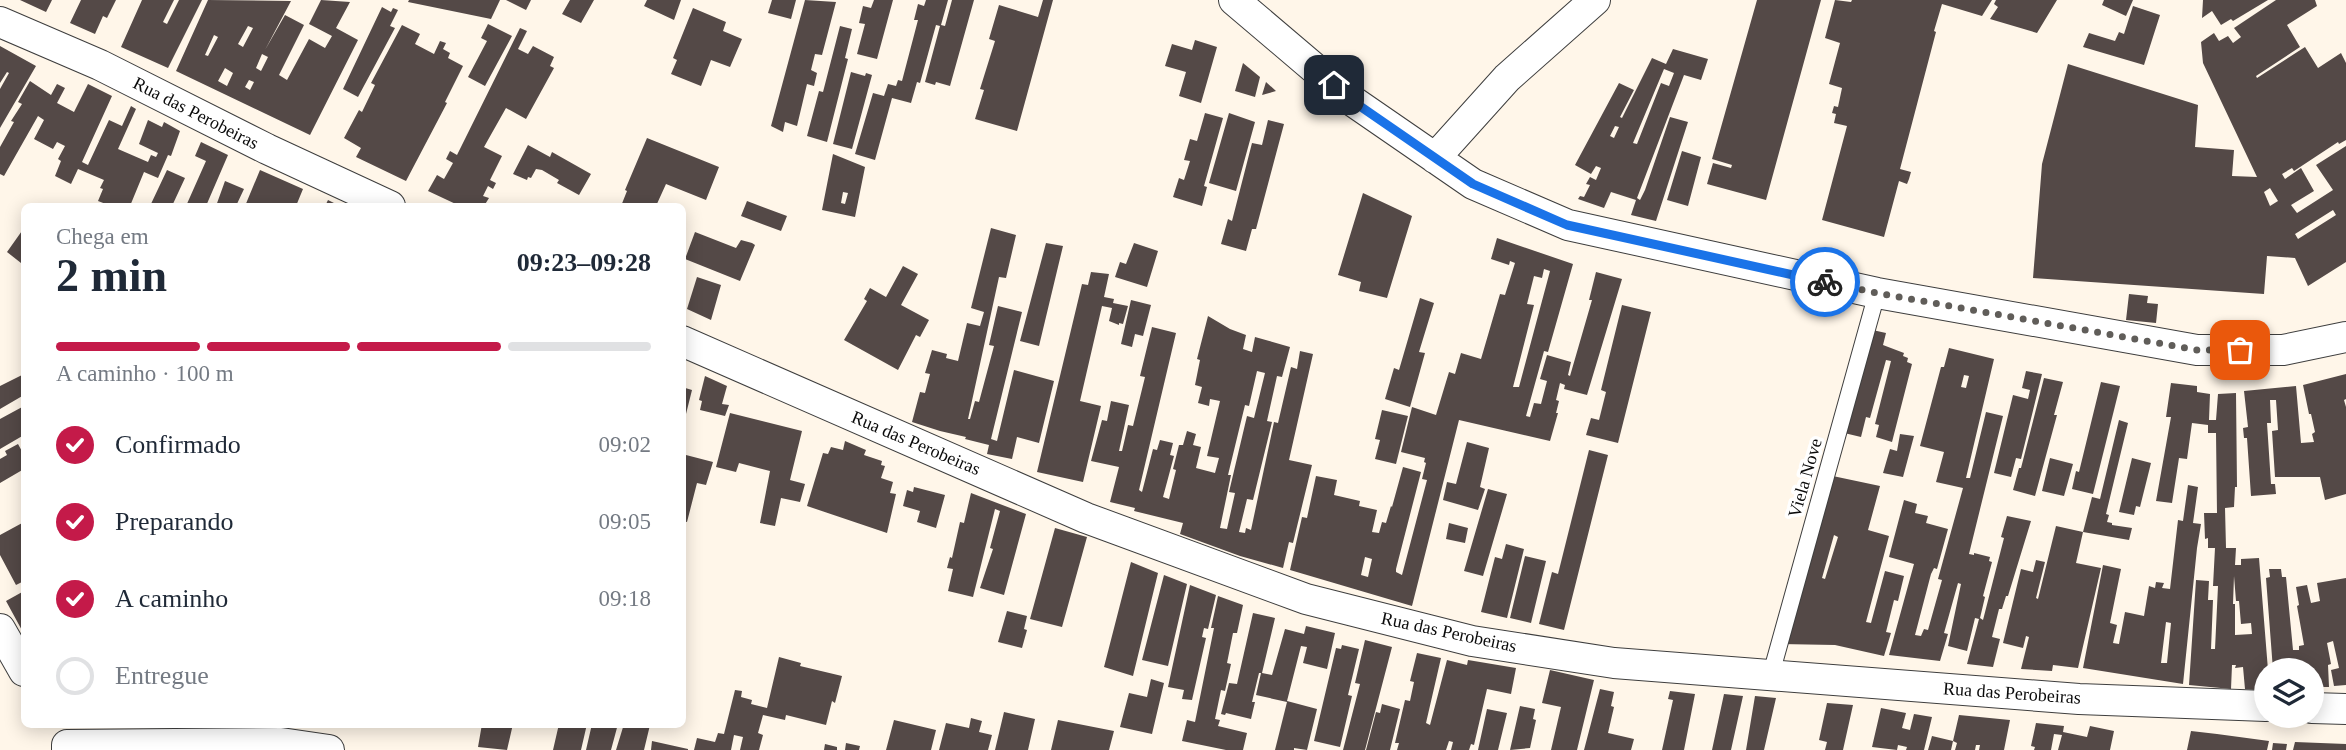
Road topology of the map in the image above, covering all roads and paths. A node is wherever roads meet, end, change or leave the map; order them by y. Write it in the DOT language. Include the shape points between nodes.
graph roads {
  1 [pos="1234,0"];
  2 [pos="1595,0"];
  3 [pos="0,22"];
  4 [pos="1434,158"];
  5 [pos="384,203"];
  6 [pos="1877,293"];
  7 [pos="2346,337"];
  8 [pos="686,343"];
  9 [pos="0,629"];
  10 [pos="21,666"];
  11 [pos="1771,674"];
  12 [pos="2254,706"];
  13 [pos="2324,708"];
  14 [pos="2346,709"];
  15 [pos="63,740"];
  16 [pos="329,750"];
  1 -- 4 [label="street" via="1354,102"];
  2 -- 4 [label="street" via="1507,78"];
  3 -- 5 [label="street, Rua das Perobeiras" via="100,65"];
  4 -- 6 [label="street" via="1473,184 1567,225"];
  6 -- 7 [label="street" via="2197,350 2283,350"];
  6 -- 11 [label="lane, Viela Nove"];
  8 -- 11 [label="street, Rua das Perobeiras" via="1086,518 1306,599 1485,643 1614,663"];
  9 -- 10 [label="street"];
  11 -- 12 [label="street, Rua das Perobeiras" via="2079,699"];
  13 -- 14 [label="street"];
  15 -- 16 [label="street" via="281,743"];
}
